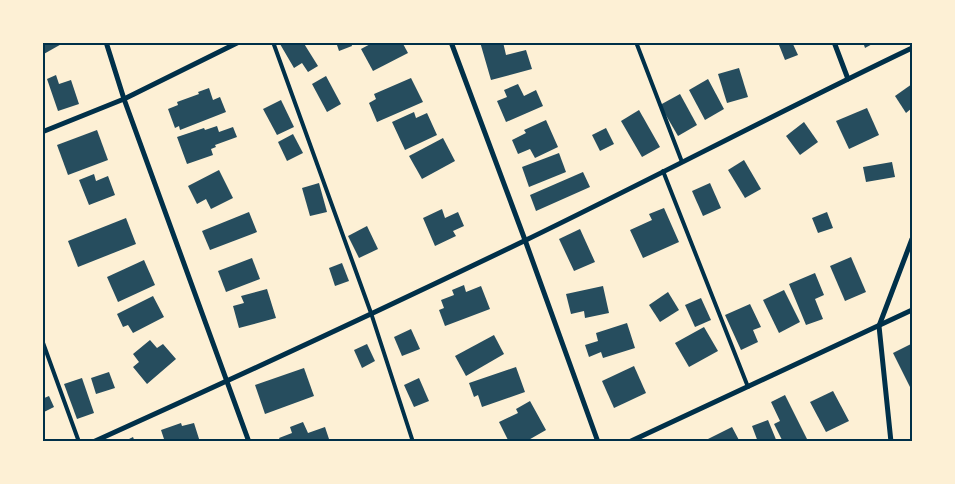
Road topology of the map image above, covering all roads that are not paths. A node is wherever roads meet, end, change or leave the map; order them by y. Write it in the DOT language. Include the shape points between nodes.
graph roads {
  1 [pos="106,42"];
  2 [pos="239,42"];
  3 [pos="273,42"];
  4 [pos="451,42"];
  5 [pos="636,42"];
  6 [pos="834,42"];
  7 [pos="912,48"];
  8 [pos="848,79"];
  9 [pos="124,99"];
  10 [pos="42,132"];
  11 [pos="682,162"];
  12 [pos="663,171"];
  13 [pos="912,239"];
  14 [pos="525,240"];
  15 [pos="912,310"];
  16 [pos="371,313"];
  17 [pos="879,326"];
  18 [pos="42,340"];
  19 [pos="227,381"];
  20 [pos="748,387"];
  21 [pos="80,442"];
  22 [pos="93,442"];
  23 [pos="249,442"];
  24 [pos="413,442"];
  25 [pos="598,442"];
  26 [pos="629,442"];
  27 [pos="891,442"];
  1 -- 9 [label="street"];
  2 -- 9 [label="street"];
  3 -- 16 [label="lane"];
  4 -- 14 [label="street"];
  5 -- 11 [label="lane"];
  6 -- 8 [label="street"];
  7 -- 8 [label="street"];
  8 -- 11 [label="street"];
  9 -- 10 [label="street"];
  9 -- 19 [label="street"];
  11 -- 12 [label="street"];
  12 -- 14 [label="street"];
  12 -- 20 [label="lane"];
  13 -- 17 [label="street"];
  14 -- 16 [label="street"];
  14 -- 25 [label="street"];
  15 -- 17 [label="street"];
  16 -- 19 [label="street"];
  16 -- 24 [label="lane"];
  17 -- 20 [label="street"];
  17 -- 27 [label="street"];
  18 -- 21 [label="lane"];
  19 -- 22 [label="street"];
  19 -- 23 [label="street"];
  20 -- 26 [label="street"];
}
